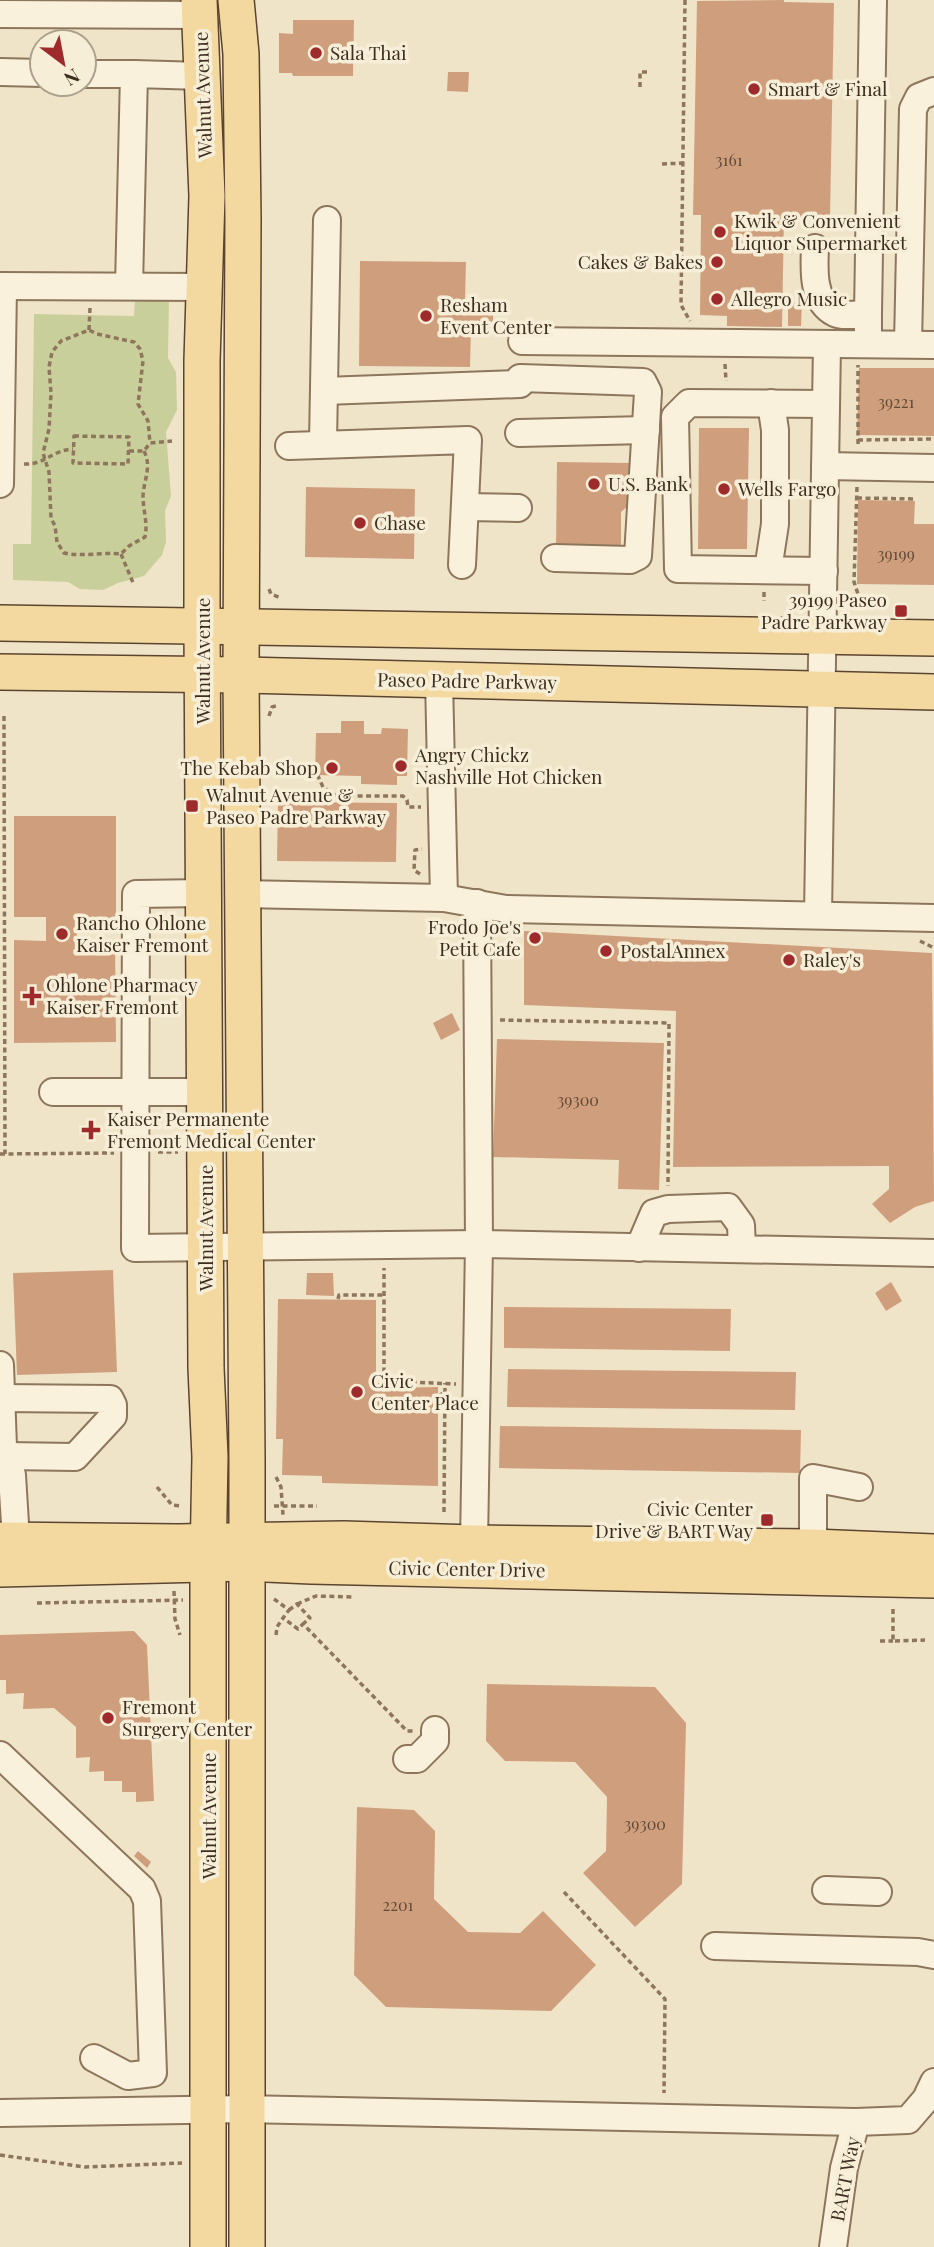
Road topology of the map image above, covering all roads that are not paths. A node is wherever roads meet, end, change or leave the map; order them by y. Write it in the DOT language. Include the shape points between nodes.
graph roads {
  1 [pos="236,0"];
  2 [pos="873,0"];
  3 [pos="75,7"];
  4 [pos="127,7"];
  5 [pos="199,7"];
  6 [pos="0,14"];
  7 [pos="0,72"];
  8 [pos="28,73"];
  9 [pos="98,74"];
  10 [pos="135,74"];
  11 [pos="202,76"];
  12 [pos="934,91"];
  13 [pos="327,220"];
  14 [pos="815,248"];
  15 [pos="1,286"];
  16 [pos="129,286"];
  17 [pos="205,287"];
  18 [pos="868,314"];
  19 [pos="522,341"];
  20 [pos="827,344"];
  21 [pos="921,345"];
  22 [pos="1,346"];
  23 [pos="866,352"];
  24 [pos="324,391"];
  25 [pos="771,403"];
  26 [pos="827,404"];
  27 [pos="646,430"];
  28 [pos="519,433"];
  29 [pos="323,443"];
  30 [pos="289,446"];
  31 [pos="0,463"];
  32 [pos="825,466"];
  33 [pos="934,468"];
  34 [pos="0,484"];
  35 [pos="465,507"];
  36 [pos="518,508"];
  37 [pos="555,558"];
  38 [pos="462,565"];
  39 [pos="768,570"];
  40 [pos="824,571"];
  41 [pos="0,623"];
  42 [pos="202,626"];
  43 [pos="242,627"];
  44 [pos="823,636"];
  45 [pos="934,638"];
  46 [pos="0,672"];
  47 [pos="203,674"];
  48 [pos="240,675"];
  49 [pos="439,680"];
  50 [pos="822,690"];
  51 [pos="934,692"];
  52 [pos="204,893"];
  53 [pos="242,894"];
  54 [pos="443,898"];
  55 [pos="477,903"];
  56 [pos="818,915"];
  57 [pos="934,918"];
  58 [pos="53,1092"];
  59 [pos="205,1092"];
  60 [pos="136,1093"];
  61 [pos="479,1244"];
  62 [pos="206,1247"];
  63 [pos="245,1247"];
  64 [pos="639,1248"];
  65 [pos="742,1249"];
  66 [pos="934,1253"];
  67 [pos="0,1365"];
  68 [pos="1,1398"];
  69 [pos="6,1456"];
  70 [pos="859,1487"];
  71 [pos="474,1543"];
  72 [pos="813,1546"];
  73 [pos="5,1550"];
  74 [pos="245,1551"];
  75 [pos="208,1552"];
  76 [pos="934,1552"];
  77 [pos="934,1580"];
  78 [pos="435,1730"];
  79 [pos="0,1755"];
  80 [pos="407,1759"];
  81 [pos="826,1890"];
  82 [pos="878,1892"];
  83 [pos="715,1946"];
  84 [pos="934,1955"];
  85 [pos="94,2058"];
  86 [pos="934,2082"];
  87 [pos="208,2109"];
  88 [pos="247,2109"];
  89 [pos="0,2113"];
  90 [pos="921,2120"];
  91 [pos="856,2122"];
  92 [pos="208,2247"];
  93 [pos="247,2247"];
  94 [pos="833,2247"];
  1 -- 43 [label="main road, Walnut Avenue" via="243,219"];
  2 -- 18 [label="street"];
  3 -- 4 [label="street"];
  3 -- 6 [label="street"];
  4 -- 5 [label="street"];
  5 -- 11 [label="main road, Walnut Avenue"];
  7 -- 8 [label="street"];
  9 -- 10 [label="street"];
  10 -- 11 [label="street"];
  10 -- 16 [label="street"];
  11 -- 17 [label="main road, Walnut Avenue"];
  12 -- 21 [label="street" via="919,97 913,109"];
  13 -- 24 [label="street"];
  14 -- 18 [label="street" via="814,278 827,307 836,314"];
  15 -- 16 [label="street"];
  15 -- 22 [label="street"];
  16 -- 17 [label="street"];
  17 -- 42 [label="main road, Walnut Avenue"];
  18 -- 23 [label="street"];
  19 -- 20 [label="street"];
  20 -- 23 [label="street"];
  20 -- 26 [label="street"];
  21 -- 23 [label="street"];
  22 -- 31 [label="street"];
  24 -- 27 [label="street" via="520,381 643,382 648,392"];
  24 -- 29 [label="street"];
  25 -- 26 [label="street"];
  25 -- 39 [label="street" via="775,524"];
  25 -- 39 [label="street" via="689,403 676,417 678,569"];
  26 -- 32 [label="street"];
  27 -- 28 [label="street"];
  27 -- 37 [label="street" via="638,556 630,560"];
  29 -- 30 [label="street"];
  29 -- 35 [label="street" via="468,440"];
  31 -- 34 [label="street"];
  32 -- 33 [label="street"];
  32 -- 40 [label="street"];
  35 -- 36 [label="street"];
  35 -- 38 [label="street"];
  39 -- 40 [label="street"];
  40 -- 44 [label="street"];
  41 -- 42 [label="main road"];
  42 -- 43 [label="main road"];
  42 -- 47 [label="main road, Walnut Avenue"];
  43 -- 44 [label="main road"];
  43 -- 48 [label="main road, Walnut Avenue"];
  44 -- 45 [label="main road"];
  44 -- 50 [label="street"];
  46 -- 47 [label="main road, Paseo Padre Parkway"];
  47 -- 48 [label="main road, Paseo Padre Parkway"];
  47 -- 52 [label="main road, Walnut Avenue"];
  48 -- 49 [label="main road, Paseo Padre Parkway"];
  48 -- 53 [label="main road, Walnut Avenue"];
  49 -- 50 [label="main road, Paseo Padre Parkway"];
  49 -- 54 [label="street"];
  50 -- 51 [label="main road, Paseo Padre Parkway"];
  50 -- 56 [label="street"];
  52 -- 59 [label="main road, Walnut Avenue"];
  52 -- 60 [label="street" via="136,894"];
  53 -- 54 [label="street"];
  53 -- 63 [label="main road, Walnut Avenue"];
  54 -- 55 [label="street"];
  55 -- 56 [label="street" via="506,909"];
  55 -- 61 [label="street"];
  56 -- 57 [label="street"];
  58 -- 60 [label="street"];
  59 -- 60 [label="street"];
  59 -- 62 [label="main road, Walnut Avenue"];
  60 -- 62 [label="street" via="135,1248"];
  61 -- 63 [label="street"];
  61 -- 64 [label="street"];
  61 -- 71 [label="street"];
  62 -- 63 [label="street"];
  62 -- 75 [label="main road, Walnut Avenue" via="211,1457"];
  63 -- 74 [label="main road, Walnut Avenue"];
  64 -- 65 [label="street"];
  64 -- 65 [label="street" via="654,1213 728,1207 741,1225"];
  65 -- 66 [label="street"];
  67 -- 68 [label="street"];
  68 -- 69 [label="street"];
  68 -- 69 [label="street" via="110,1399 113,1405 113,1416 75,1457"];
  69 -- 73 [label="street" via="12,1475"];
  70 -- 72 [label="street" via="813,1479"];
  71 -- 72 [label="main road, Civic Center Drive"];
  71 -- 74 [label="main road, Civic Center Drive" via="344,1539"];
  72 -- 76 [label="main road, Civic Center Drive"];
  73 -- 75 [label="main road, Civic Center Drive" via="178,1542"];
  74 -- 75 [label="main road, Civic Center Drive"];
  74 -- 77 [label="main road, Civic Center Drive"];
  74 -- 88 [label="main road, Walnut Avenue"];
  75 -- 87 [label="main road, Walnut Avenue"];
  78 -- 80 [label="street" via="435,1741 417,1759"];
  79 -- 85 [label="street" via="142,1889 147,1901 153,2073 128,2076"];
  81 -- 82 [label="street"];
  83 -- 84 [label="street"];
  86 -- 90 [label="street, BART Way"];
  87 -- 88 [label="street"];
  87 -- 89 [label="street"];
  87 -- 92 [label="main road, Walnut Avenue"];
  88 -- 91 [label="street"];
  88 -- 93 [label="main road, Walnut Avenue"];
  90 -- 91 [label="street, BART Way"];
  91 -- 94 [label="street, BART Way"];
}
